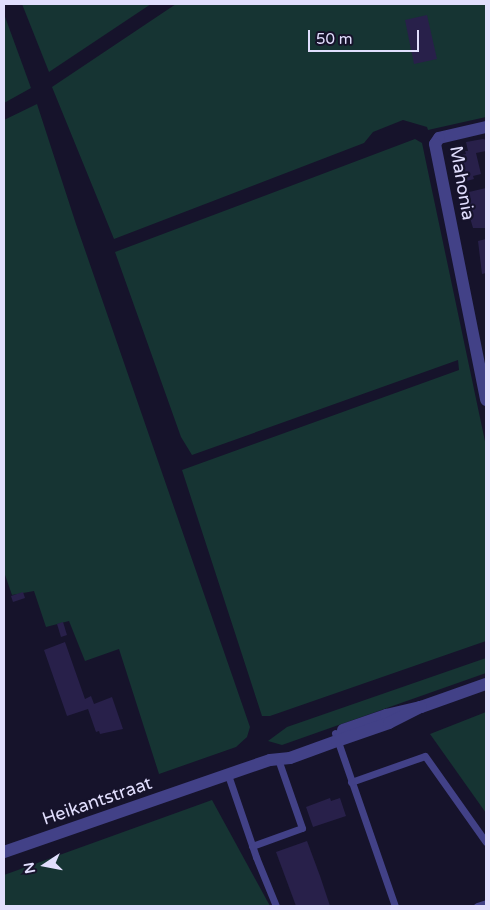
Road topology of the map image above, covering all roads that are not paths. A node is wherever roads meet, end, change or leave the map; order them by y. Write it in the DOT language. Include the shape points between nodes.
graph roads {
  1 [pos="486,128"];
  2 [pos="486,400"];
  3 [pos="486,684"];
  4 [pos="336,737"];
  5 [pos="274,760"];
  6 [pos="228,775"];
  7 [pos="351,782"];
  8 [pos="486,842"];
  9 [pos="252,846"];
  10 [pos="4,852"];
  11 [pos="486,903"];
  12 [pos="276,906"];
  13 [pos="394,906"];
  14 [pos="476,906"];
  1 -- 2 [label="street, Mahonia" via="439,138 435,144"];
  3 -- 4 [label="street, Heikantstraat" via="421,707 386,715"];
  4 -- 5 [label="street, Heikantstraat" via="288,749"];
  4 -- 7 [label="lane"];
  5 -- 6 [label="street, Heikantstraat"];
  5 -- 9 [label="lane" via="302,828"];
  6 -- 9 [label="lane"];
  6 -- 10 [label="street, Heikantstraat"];
  7 -- 8 [label="lane" via="424,756"];
  7 -- 13 [label="lane"];
  9 -- 12 [label="lane"];
  11 -- 14 [label="lane"];
}
